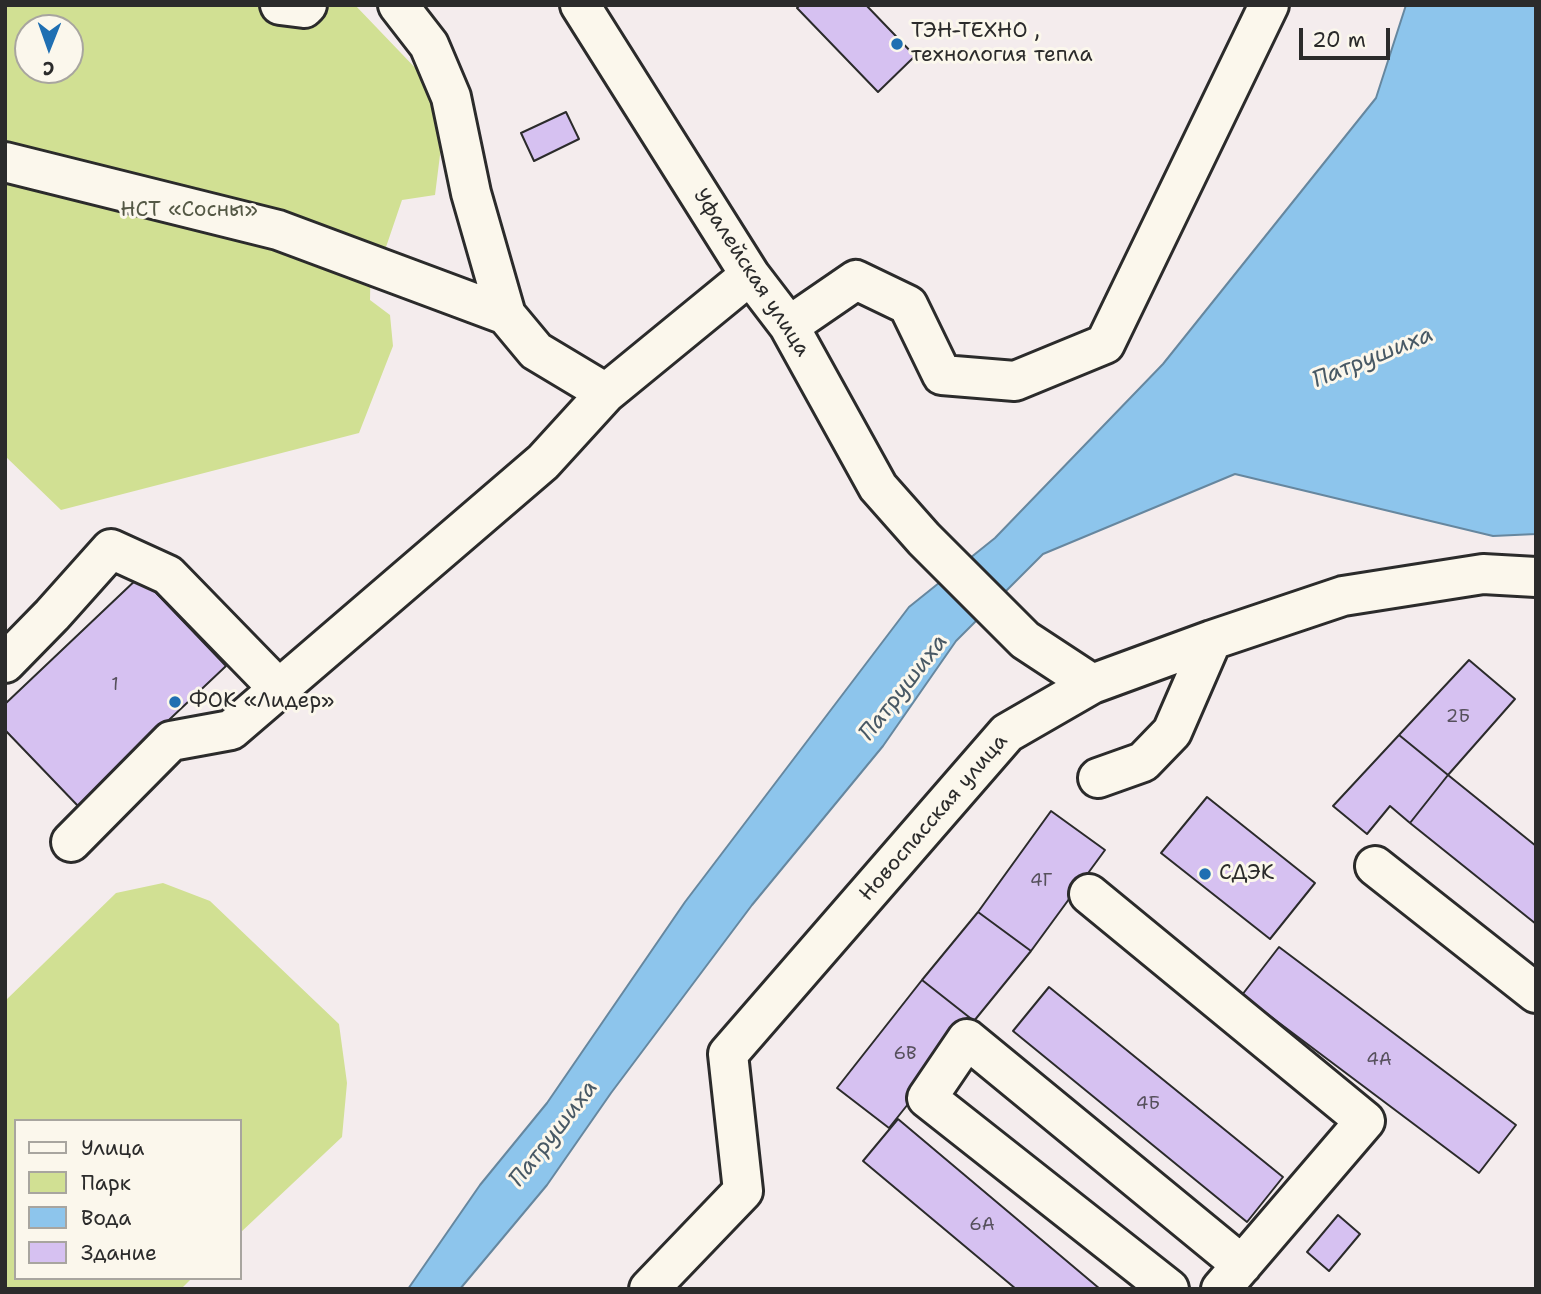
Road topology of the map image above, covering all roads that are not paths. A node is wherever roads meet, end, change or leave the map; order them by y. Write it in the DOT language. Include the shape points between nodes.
graph roads {
  1 [pos="280,5"];
  2 [pos="307,5"];
  3 [pos="398,5"];
  4 [pos="580,5"];
  5 [pos="1269,5"];
  6 [pos="5,162"];
  7 [pos="750,275"];
  8 [pos="506,315"];
  9 [pos="789,326"];
  10 [pos="606,393"];
  11 [pos="1536,577"];
  12 [pos="1212,640"];
  13 [pos="5,663"];
  14 [pos="1093,684"];
  15 [pos="278,688"];
  16 [pos="1098,778"];
  17 [pos="71,842"];
  18 [pos="1375,866"];
  19 [pos="1089,894"];
  20 [pos="1536,993"];
  21 [pos="1231,1277"];
  22 [pos="649,1289"];
  23 [pos="1169,1289"];
  1 -- 2 [label="street"];
  3 -- 8 [label="street" via="429,45 451,97 471,192"];
  4 -- 7 [label="street, Уфалейская улица"];
  5 -- 9 [label="street" via="1105,344 1016,381 942,375 908,305 856,280"];
  6 -- 8 [label="street" via="278,230"];
  7 -- 9 [label="street, Уфалейская улица"];
  7 -- 10 [label="street"];
  8 -- 10 [label="street" via="536,351"];
  9 -- 14 [label="street, Уфалейская улица" via="878,487 1025,640"];
  10 -- 15 [label="street" via="543,462"];
  11 -- 12 [label="street, Новоспасская улица" via="1483,574 1343,596"];
  12 -- 14 [label="street, Новоспасская улица"];
  12 -- 16 [label="street" via="1172,732 1143,761"];
  13 -- 15 [label="street" via="111,549 168,575"];
  14 -- 22 [label="street, Новоспасская улица" via="1007,733 728,1054 743,1191"];
  15 -- 17 [label="street" via="231,730 171,741"];
  18 -- 20 [label="street"];
  19 -- 21 [label="street" via="1365,1121"];
  21 -- 23 [label="street" via="967,1039 927,1098"];
}
